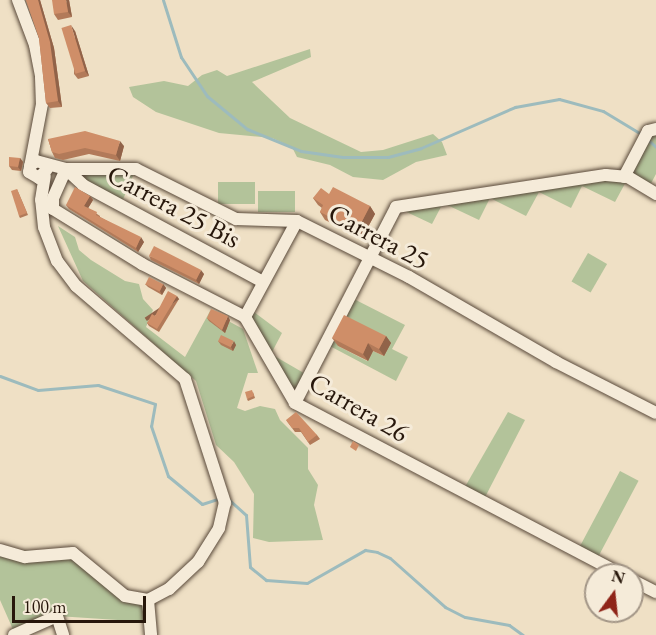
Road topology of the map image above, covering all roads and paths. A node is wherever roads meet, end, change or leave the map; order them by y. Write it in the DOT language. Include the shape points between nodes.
graph roads {
  1 [pos="18,0"];
  2 [pos="654,130"];
  3 [pos="32,148"];
  4 [pos="64,168"];
  5 [pos="45,169"];
  6 [pos="30,171"];
  7 [pos="624,177"];
  8 [pos="656,194"];
  9 [pos="41,200"];
  10 [pos="297,221"];
  11 [pos="370,258"];
  12 [pos="263,282"];
  13 [pos="245,317"];
  14 [pos="295,403"];
  15 [pos="656,413"];
  16 [pos="0,550"];
  17 [pos="599,563"];
  18 [pos="148,600"];
  19 [pos="14,635"];
  20 [pos="63,635"];
  21 [pos="151,635"];
  1 -- 3 [label="street" via="35,45 41,77 42,104"];
  2 -- 7 [label="street"];
  3 -- 5 [label="street"];
  3 -- 6 [label="street"];
  4 -- 5 [label="street, Carrera 25"];
  4 -- 10 [label="street, Carrera 25" via="136,169 237,219"];
  4 -- 12 [label="street, Carrera 25 Bis" via="83,185"];
  4 -- 13 [label="street" via="51,205 58,215"];
  5 -- 6 [label="street, Carrera 25" via="36,161"];
  5 -- 9 [label="street"];
  6 -- 9 [label="street"];
  7 -- 8 [label="street"];
  7 -- 11 [label="street" via="606,175 396,207"];
  9 -- 18 [label="street" via="44,227 65,274 185,379 225,503 214,538 185,575"];
  10 -- 11 [label="street, Carrera 25"];
  10 -- 12 [label="street"];
  11 -- 14 [label="street"];
  11 -- 15 [label="street, Carrera 25"];
  12 -- 13 [label="street"];
  13 -- 14 [label="street, Carrera 26"];
  14 -- 17 [label="street, Carrera 26"];
  16 -- 18 [label="street" via="25,557 73,553 125,596"];
  18 -- 21 [label="street"];
  19 -- 20 [label="street" via="57,616"];
}
